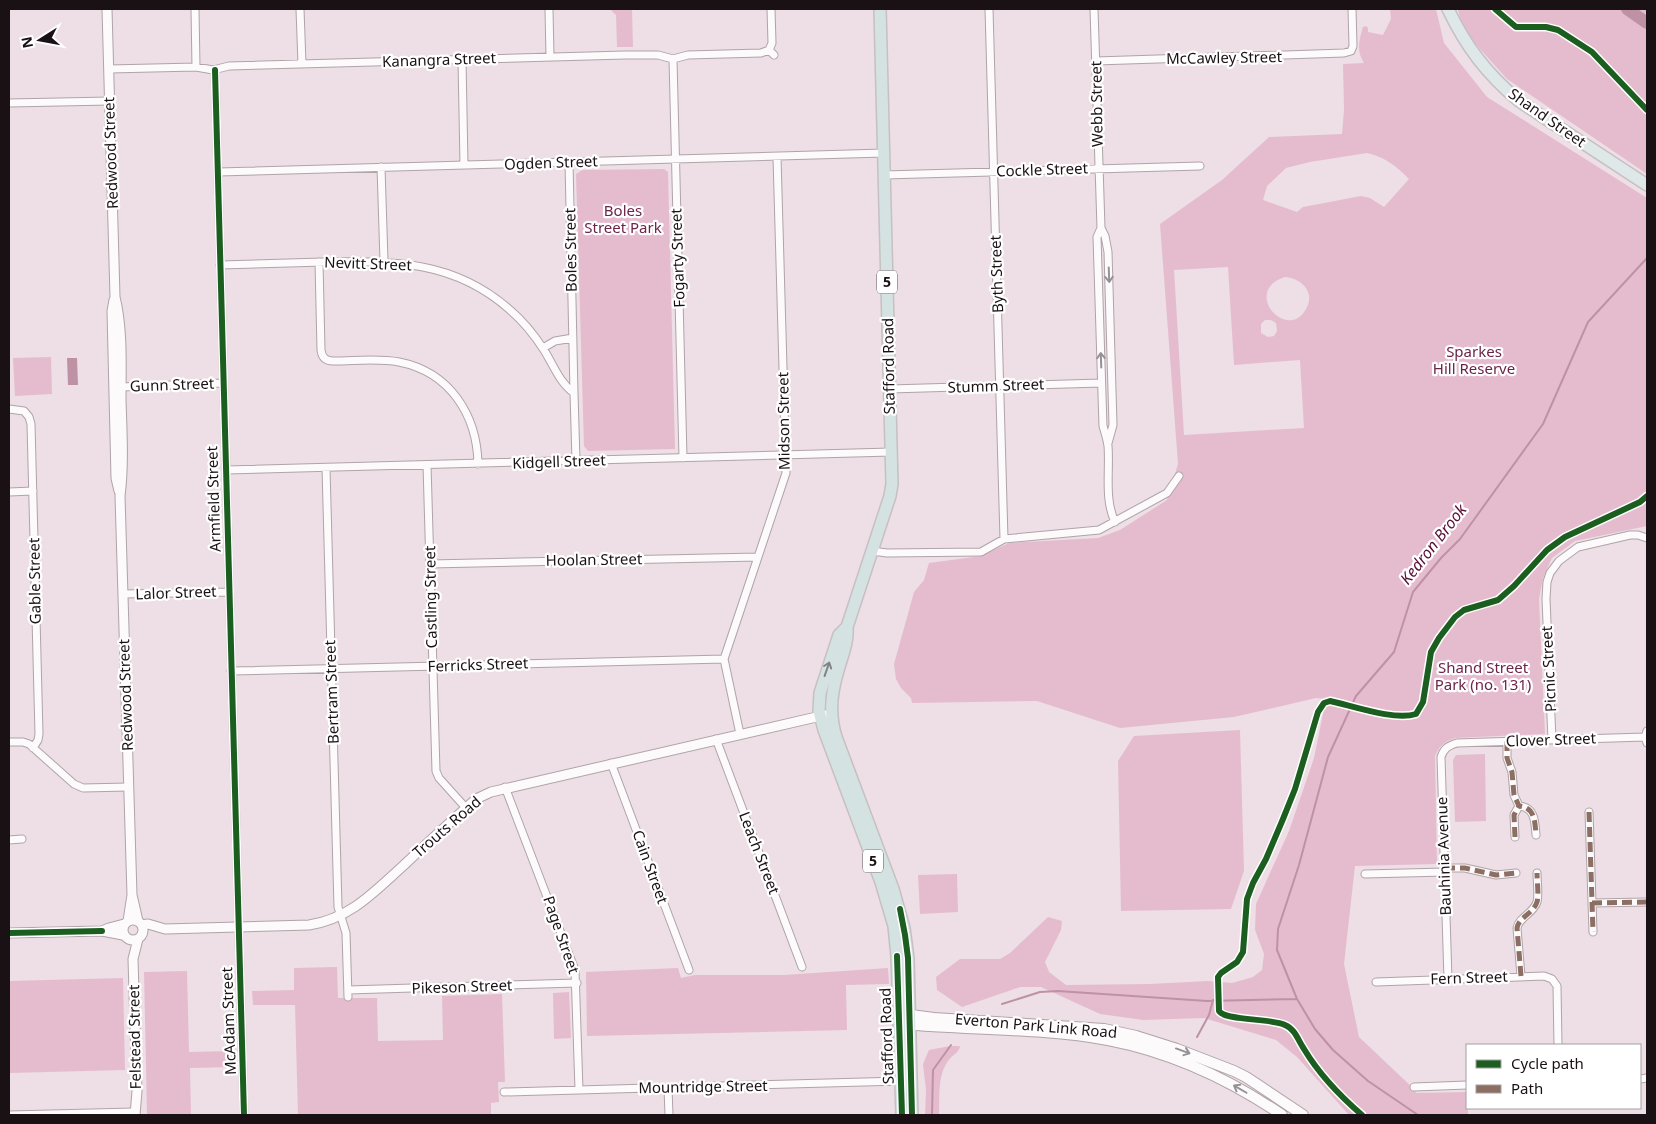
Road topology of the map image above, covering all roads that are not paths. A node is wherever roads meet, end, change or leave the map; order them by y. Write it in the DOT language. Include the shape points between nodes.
graph roads {
  1 [pos="107,9"];
  2 [pos="195,9"];
  3 [pos="300,9"];
  4 [pos="549,9"];
  5 [pos="771,9"];
  6 [pos="880,9"];
  7 [pos="989,9"];
  8 [pos="1094,9"];
  9 [pos="1352,9"];
  10 [pos="1448,9"];
  11 [pos="550,57"];
  12 [pos="673,58"];
  13 [pos="462,60"];
  14 [pos="1096,61"];
  15 [pos="302,64"];
  16 [pos="196,67"];
  17 [pos="109,70"];
  18 [pos="215,70"];
  19 [pos="110,101"];
  20 [pos="9,103"];
  21 [pos="884,153"];
  22 [pos="777,157"];
  23 [pos="676,159"];
  24 [pos="569,162"];
  25 [pos="464,165"];
  26 [pos="1200,166"];
  27 [pos="381,167"];
  28 [pos="1098,169"];
  29 [pos="218,172"];
  30 [pos="994,172"];
  31 [pos="884,175"];
  32 [pos="1647,186"];
  33 [pos="1101,228"];
  34 [pos="384,261"];
  35 [pos="319,262"];
  36 [pos="220,265"];
  37 [pos="115,297"];
  38 [pos="573,338"];
  39 [pos="543,348"];
  40 [pos="224,383"];
  41 [pos="1101,383"];
  42 [pos="1000,386"];
  43 [pos="121,387"];
  44 [pos="890,389"];
  45 [pos="574,394"];
  46 [pos="9,409"];
  47 [pos="1108,443"];
  48 [pos="892,452"];
  49 [pos="785,455"];
  50 [pos="683,458"];
  51 [pos="576,461"];
  52 [pos="478,464"];
  53 [pos="427,465"];
  54 [pos="326,468"];
  55 [pos="226,470"];
  56 [pos="1179,476"];
  57 [pos="33,491"];
  58 [pos="9,492"];
  59 [pos="120,496"];
  60 [pos="1115,522"];
  61 [pos="1647,538"];
  62 [pos="1004,539"];
  63 [pos="872,551"];
  64 [pos="758,557"];
  65 [pos="430,564"];
  66 [pos="229,592"];
  67 [pos="123,594"];
  68 [pos="724,659"];
  69 [pos="432,666"];
  70 [pos="331,669"];
  71 [pos="231,672"];
  72 [pos="825,715"];
  73 [pos="740,734"];
  74 [pos="1646,737"];
  75 [pos="716,739"];
  76 [pos="1552,740"];
  77 [pos="1507,741"];
  78 [pos="9,742"];
  79 [pos="1457,743"];
  80 [pos="33,748"];
  81 [pos="611,763"];
  82 [pos="128,787"];
  83 [pos="505,787"];
  84 [pos="1519,806"];
  85 [pos="466,808"];
  86 [pos="1588,812"];
  87 [pos="1536,835"];
  88 [pos="1515,837"];
  89 [pos="22,839"];
  90 [pos="9,840"];
  91 [pos="1445,870"];
  92 [pos="1516,872"];
  93 [pos="1537,873"];
  94 [pos="1365,874"];
  95 [pos="132,895"];
  96 [pos="1647,902"];
  97 [pos="1592,903"];
  98 [pos="340,916"];
  99 [pos="126,923"];
  100 [pos="140,923"];
  101 [pos="239,927"];
  102 [pos="165,929"];
  103 [pos="102,931"];
  104 [pos="1593,932"];
  105 [pos="9,933"];
  106 [pos="125,937"];
  107 [pos="140,937"];
  108 [pos="133,959"];
  109 [pos="802,967"];
  110 [pos="689,970"];
  111 [pos="1521,976"];
  112 [pos="1448,979"];
  113 [pos="1376,982"];
  114 [pos="577,983"];
  115 [pos="348,994"];
  116 [pos="905,1019"];
  117 [pos="1558,1044"];
  118 [pos="901,1081"];
  119 [pos="1466,1085"];
  120 [pos="1414,1087"];
  121 [pos="668,1088"];
  122 [pos="579,1090"];
  123 [pos="504,1092"];
  124 [pos="54,1114"];
  125 [pos="134,1114"];
  126 [pos="9,1115"];
  127 [pos="244,1115"];
  128 [pos="669,1115"];
  129 [pos="902,1115"];
  130 [pos="912,1115"];
  131 [pos="1282,1115"];
  132 [pos="1303,1115"];
  1 -- 17 [label="street, Redwood Street"];
  2 -- 16 [label="street"];
  3 -- 15 [label="street"];
  4 -- 11 [label="street"];
  5 -- 12 [label="street, Kanangra Street" via="771,53"];
  6 -- 21 [label="highway, Stafford Road / 5"];
  7 -- 30 [label="street, Byth Street"];
  8 -- 14 [label="street, Webb Street"];
  9 -- 14 [label="street, McCawley Street" via="1353,46 1351,51 1334,55"];
  10 -- 32 [label="main road, Shand Street" via="1479,61 1504,88"];
  11 -- 12 [label="street, Kanangra Street" via="658,55"];
  11 -- 13 [label="street, Kanangra Street"];
  12 -- 23 [label="street, Fogarty Street"];
  13 -- 15 [label="street, Kanangra Street"];
  13 -- 25 [label="street"];
  14 -- 28 [label="street, Webb Street"];
  15 -- 18 [label="street, Kanangra Street" via="229,66"];
  16 -- 17 [label="street, Kanangra Street"];
  16 -- 18 [label="street, Kanangra Street"];
  17 -- 19 [label="street, Redwood Street"];
  18 -- 29 [label="street, Armfield Street"];
  19 -- 20 [label="street"];
  19 -- 37 [label="street, Redwood Street"];
  21 -- 22 [label="street, Ogden Street"];
  21 -- 31 [label="highway, Stafford Road / 5"];
  22 -- 23 [label="street, Ogden Street"];
  22 -- 49 [label="street, Midson Street"];
  23 -- 24 [label="street, Ogden Street"];
  23 -- 50 [label="street, Fogarty Street"];
  24 -- 25 [label="street, Ogden Street"];
  24 -- 38 [label="street, Boles Street"];
  25 -- 27 [label="street, Ogden Street"];
  26 -- 28 [label="street, Cockle Street"];
  27 -- 29 [label="street, Ogden Street"];
  27 -- 34 [label="street"];
  28 -- 30 [label="street, Cockle Street"];
  28 -- 33 [label="street, Webb Street"];
  29 -- 36 [label="street, Armfield Street"];
  30 -- 31 [label="street, Cockle Street"];
  30 -- 42 [label="street, Byth Street"];
  31 -- 44 [label="highway, Stafford Road / 5"];
  41 -- 33 [label="street, Webb Street, one-way" via="1097,238"];
  33 -- 47 [label="street, Webb Street, one-way" via="1106,236 1108,252 1113,425"];
  34 -- 35 [label="street, Nevitt Street"];
  34 -- 39 [label="street, Nevitt Street" via="421,266 469,283 511,311"];
  35 -- 36 [label="street, Nevitt Street"];
  35 -- 52 [label="street" via="323,357 331,361 400,362 434,376 453,393 468,416 475,437"];
  36 -- 40 [label="street, Armfield Street"];
  37 -- 43 [label="street, Redwood Street"];
  37 -- 59 [label="street, Redwood Street" via="112,337 116,478"];
  38 -- 39 [label="street" via="555,341"];
  38 -- 45 [label="street, Boles Street"];
  39 -- 45 [label="street, Nevitt Street" via="561,381"];
  40 -- 43 [label="street, Gunn Street"];
  40 -- 55 [label="street, Armfield Street"];
  41 -- 42 [label="street, Stumm Street"];
  41 -- 47 [label="street, Webb Street" via="1103,426"];
  42 -- 44 [label="street, Stumm Street"];
  42 -- 62 [label="street, Byth Street"];
  43 -- 59 [label="street, Redwood Street" via="123,478"];
  44 -- 48 [label="highway, Stafford Road / 5"];
  45 -- 51 [label="street"];
  46 -- 57 [label="street, Gable Street" via="27,414 31,424"];
  47 -- 60 [label="street, Webb Street" via="1109,500"];
  48 -- 49 [label="street, Kidgell Street"];
  48 -- 63 [label="highway, Stafford Road / 5" via="890,496"];
  49 -- 50 [label="street, Kidgell Street"];
  49 -- 64 [label="street, Midson Street" via="784,482"];
  50 -- 51 [label="street, Kidgell Street"];
  51 -- 52 [label="street, Kidgell Street"];
  52 -- 53 [label="street, Kidgell Street"];
  53 -- 54 [label="street, Kidgell Street"];
  53 -- 65 [label="street, Castling Street"];
  54 -- 55 [label="street, Kidgell Street"];
  54 -- 70 [label="street, Bertram Street"];
  55 -- 66 [label="street, Armfield Street"];
  56 -- 60 [label="street" via="1167,493"];
  57 -- 58 [label="street"];
  57 -- 80 [label="street, Gable Street" via="39,736"];
  59 -- 67 [label="street, Redwood Street"];
  60 -- 62 [label="street" via="1099,530"];
  61 -- 76 [label="street, Picnic Street" via="1630,535 1578,547 1559,560 1550,574 1546,599"];
  62 -- 63 [label="street" via="981,552"];
  63 -- 72 [label="highway, Stafford Road / 5" via="847,627 839,635 821,686 818,699"];
  64 -- 65 [label="street, Hoolan Street"];
  64 -- 68 [label="street, Midson Street"];
  65 -- 69 [label="street, Castling Street"];
  66 -- 67 [label="street, Lalor Street"];
  66 -- 71 [label="street, Armfield Street"];
  67 -- 82 [label="street, Redwood Street"];
  68 -- 69 [label="street, Ferricks Street"];
  68 -- 73 [label="street"];
  69 -- 70 [label="street, Ferricks Street"];
  69 -- 85 [label="street, Castling Street" via="436,773"];
  70 -- 71 [label="street, Ferricks Street"];
  70 -- 98 [label="street, Bertram Street"];
  71 -- 101 [label="street, Armfield Street"];
  72 -- 73 [label="street, Trouts Road"];
  72 -- 116 [label="highway, Stafford Road / 5" via="888,903 897,946"];
  73 -- 75 [label="street, Trouts Road"];
  74 -- 76 [label="street, Clover Street"];
  75 -- 81 [label="street, Trouts Road"];
  75 -- 109 [label="street, Leach Street"];
  76 -- 77 [label="street, Clover Street"];
  77 -- 79 [label="street, Clover Street"];
  77 -- 84 [label="street" via="1507,758"];
  78 -- 80 [label="street" via="23,742"];
  79 -- 91 [label="street, Bauhinia Avenue" via="1449,745 1441,757"];
  80 -- 82 [label="street" via="83,788"];
  81 -- 83 [label="street, Trouts Road"];
  81 -- 110 [label="street, Cain Street"];
  82 -- 95 [label="street, Redwood Street"];
  83 -- 85 [label="street, Trouts Road" via="483,795"];
  83 -- 114 [label="street, Page Street" via="574,965"];
  84 -- 87 [label="street" via="1530,810 1535,819"];
  84 -- 88 [label="street" via="1514,816"];
  85 -- 98 [label="street, Trouts Road" via="361,904"];
  86 -- 97 [label="street"];
  89 -- 90 [label="street"];
  91 -- 92 [label="street" via="1465,868 1496,875"];
  91 -- 94 [label="street"];
  91 -- 112 [label="street, Bauhinia Avenue"];
  93 -- 111 [label="street" via="1537,901 1516,928"];
  95 -- 99 [label="street, Redwood Street"];
  95 -- 100 [label="street, Redwood Street"];
  96 -- 97 [label="street"];
  97 -- 104 [label="street"];
  98 -- 101 [label="street, Trouts Road" via="309,925"];
  98 -- 115 [label="street, Bertram Street" via="346,933"];
  99 -- 100 [label="street" via="133,920"];
  99 -- 103 [label="street"];
  99 -- 106 [label="street"];
  100 -- 102 [label="street, Trouts Road"];
  100 -- 107 [label="street" via="143,932"];
  101 -- 102 [label="street, Trouts Road"];
  101 -- 127 [label="street, McAdam Street"];
  102 -- 107 [label="street, Trouts Road"];
  103 -- 105 [label="street"];
  103 -- 106 [label="street"];
  106 -- 107 [label="street" via="134,940"];
  106 -- 108 [label="street, Felstead Street"];
  107 -- 108 [label="street, Felstead Street"];
  108 -- 125 [label="street, Felstead Street" via="137,1091"];
  111 -- 112 [label="street, Fern Street"];
  111 -- 117 [label="street, Fern Street" via="1544,976 1552,979 1556,986"];
  112 -- 113 [label="street, Fern Street"];
  114 -- 115 [label="street, Pikeson Street"];
  114 -- 122 [label="street, Page Street"];
  116 -- 118 [label="highway, Stafford Road / 5"];
  116 -- 130 [label="highway, Stafford Road / 5"];
  131 -- 116 [label="main road, Everton Park Link Road, one-way" via="1212,1074 1169,1056 1130,1045 1090,1037"];
  116 -- 132 [label="main road, Everton Park Link Road, one-way" via="1097,1028 1136,1036 1234,1071"];
  118 -- 121 [label="street, Mountridge Street"];
  118 -- 129 [label="highway, Stafford Road / 5"];
  119 -- 120 [label="street"];
  121 -- 122 [label="street, Mountridge Street"];
  121 -- 128 [label="street"];
  122 -- 123 [label="street, Mountridge Street"];
  124 -- 125 [label="street"];
  124 -- 126 [label="street"];
}
